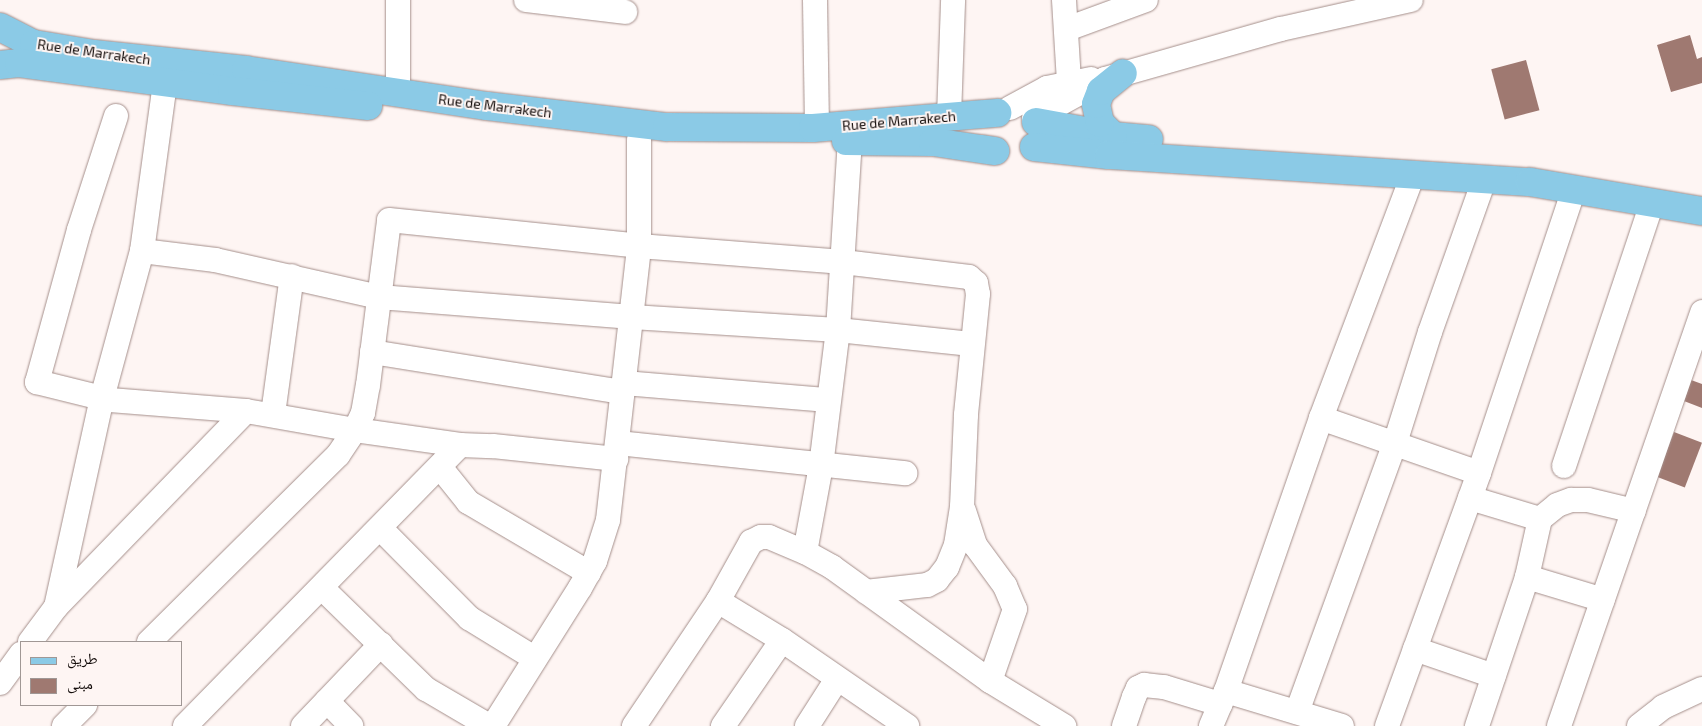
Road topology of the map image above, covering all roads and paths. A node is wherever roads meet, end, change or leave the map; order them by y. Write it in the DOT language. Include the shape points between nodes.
graph roads {
  1 [pos="398,0"];
  2 [pos="526,0"];
  3 [pos="815,0"];
  4 [pos="953,0"];
  5 [pos="1064,0"];
  6 [pos="1146,0"];
  7 [pos="1411,0"];
  8 [pos="579,3"];
  9 [pos="625,12"];
  10 [pos="0,27"];
  11 [pos="1066,29"];
  12 [pos="0,65"];
  13 [pos="1114,76"];
  14 [pos="1069,82"];
  15 [pos="165,83"];
  16 [pos="398,93"];
  17 [pos="116,116"];
  18 [pos="949,117"];
  19 [pos="1022,122"];
  20 [pos="817,127"];
  21 [pos="1113,136"];
  22 [pos="639,140"];
  23 [pos="850,141"];
  24 [pos="995,151"];
  25 [pos="1413,174"];
  26 [pos="1484,180"];
  27 [pos="1574,189"];
  28 [pos="1702,196"];
  29 [pos="1652,203"];
  30 [pos="1702,211"];
  31 [pos="639,246"];
  32 [pos="142,251"];
  33 [pos="843,262"];
  34 [pos="292,276"];
  35 [pos="379,297"];
  36 [pos="1702,312"];
  37 [pos="632,317"];
  38 [pos="838,330"];
  39 [pos="971,344"];
  40 [pos="372,352"];
  41 [pos="624,388"];
  42 [pos="102,398"];
  43 [pos="828,400"];
  44 [pos="246,411"];
  45 [pos="273,414"];
  46 [pos="1321,418"];
  47 [pos="354,430"];
  48 [pos="1395,443"];
  49 [pos="460,445"];
  50 [pos="617,451"];
  51 [pos="821,466"];
  52 [pos="1564,466"];
  53 [pos="440,467"];
  54 [pos="905,472"];
  55 [pos="1479,473"];
  56 [pos="1470,498"];
  57 [pos="962,507"];
  58 [pos="1634,511"];
  59 [pos="1540,518"];
  60 [pos="380,528"];
  61 [pos="805,552"];
  62 [pos="588,573"];
  63 [pos="1527,577"];
  64 [pos="322,588"];
  65 [pos="866,592"];
  66 [pos="1603,600"];
  67 [pos="718,601"];
  68 [pos="56,607"];
  69 [pos="782,640"];
  70 [pos="31,641"];
  71 [pos="150,641"];
  72 [pos="381,644"];
  73 [pos="1415,648"];
  74 [pos="20,655"];
  75 [pos="534,658"];
  76 [pos="1494,676"];
  77 [pos="837,679"];
  78 [pos="990,680"];
  79 [pos="0,683"];
  80 [pos="1702,689"];
  81 [pos="1223,698"];
  82 [pos="327,701"];
  83 [pos="84,706"];
  84 [pos="1296,712"];
  85 [pos="900,724"];
  86 [pos="64,726"];
  87 [pos="185,726"];
  88 [pos="303,726"];
  89 [pos="351,726"];
  90 [pos="488,726"];
  91 [pos="493,726"];
  92 [pos="634,726"];
  93 [pos="723,726"];
  94 [pos="807,726"];
  95 [pos="1064,726"];
  96 [pos="1124,726"];
  97 [pos="1211,726"];
  98 [pos="1342,726"];
  99 [pos="1387,726"];
  100 [pos="1477,726"];
  101 [pos="1559,726"];
  102 [pos="1639,726"];
  1 -- 16 [label="street"];
  2 -- 8 [label="street"];
  3 -- 20 [label="street"];
  4 -- 18 [label="street"];
  5 -- 11 [label="street"];
  6 -- 11 [label="street"];
  7 -- 13 [label="street, Rue de Marrakech" via="1281,29"];
  8 -- 9 [label="street"];
  10 -- 16 [label="main road, Rue de Marrakech" via="34,44 85,53 246,70"];
  11 -- 14 [label="street"];
  12 -- 15 [label="main road, Rue de Marrakech" via="19,63"];
  13 -- 14 [label="street, Rue de Marrakech"];
  13 -- 19 [label="street, Rue de Marrakech"];
  13 -- 21 [label="main road" via="1101,91 1096,104 1100,123"];
  14 -- 19 [label="street, Rue de Marrakech" via="1047,88"];
  15 -- 22 [label="main road, Rue de Marrakech"];
  15 -- 32 [label="street"];
  16 -- 20 [label="main road, Rue de Marrakech" via="667,127"];
  17 -- 42 [label="street" via="79,230 36,382"];
  18 -- 19 [label="main road, Rue de Marrakech"];
  18 -- 20 [label="main road, Rue de Marrakech"];
  19 -- 21 [label="main road"];
  19 -- 24 [label="main road" via="989,124 988,139"];
  19 -- 24 [label="main road, Rue de Marrakech" via="1022,156 1008,158"];
  19 -- 25 [label="main road" via="1109,155"];
  21 -- 28 [label="main road" via="1506,167"];
  22 -- 23 [label="main road, Rue de Marrakech" via="770,146"];
  22 -- 31 [label="street"];
  23 -- 24 [label="main road, Rue de Marrakech" via="933,142"];
  23 -- 33 [label="street"];
  25 -- 26 [label="main road"];
  25 -- 46 [label="street"];
  26 -- 27 [label="main road" via="1530,182"];
  26 -- 48 [label="street"];
  27 -- 29 [label="main road"];
  27 -- 55 [label="street"];
  29 -- 30 [label="main road"];
  29 -- 52 [label="street"];
  31 -- 33 [label="street"];
  31 -- 35 [label="street" via="389,220"];
  31 -- 37 [label="street"];
  32 -- 34 [label="street" via="215,260"];
  32 -- 42 [label="street"];
  33 -- 38 [label="street"];
  33 -- 39 [label="street" via="969,277 976,284 978,294"];
  34 -- 35 [label="street"];
  34 -- 45 [label="street"];
  35 -- 37 [label="street"];
  35 -- 40 [label="street"];
  36 -- 58 [label="street"];
  37 -- 38 [label="street"];
  37 -- 41 [label="street"];
  38 -- 39 [label="street"];
  38 -- 43 [label="street"];
  39 -- 57 [label="street"];
  40 -- 41 [label="street"];
  40 -- 47 [label="street" via="363,413"];
  41 -- 43 [label="street"];
  41 -- 50 [label="street"];
  42 -- 44 [label="street"];
  42 -- 68 [label="street"];
  43 -- 51 [label="street"];
  44 -- 45 [label="street"];
  44 -- 68 [label="street"];
  45 -- 47 [label="street"];
  46 -- 48 [label="street"];
  46 -- 81 [label="street"];
  47 -- 49 [label="street"];
  47 -- 71 [label="street" via="338,455"];
  48 -- 55 [label="street"];
  48 -- 84 [label="street"];
  49 -- 50 [label="street"];
  49 -- 53 [label="street"];
  50 -- 51 [label="street"];
  50 -- 62 [label="street" via="608,520 602,545"];
  51 -- 54 [label="street"];
  51 -- 61 [label="street"];
  53 -- 60 [label="street"];
  53 -- 62 [label="street" via="468,502"];
  55 -- 56 [label="street"];
  56 -- 59 [label="street"];
  56 -- 73 [label="street"];
  57 -- 65 [label="street" via="956,545 947,567 937,580 927,585"];
  57 -- 78 [label="street" via="975,545 1005,586 1015,609"];
  58 -- 59 [label="street" via="1588,500 1571,500 1557,505"];
  58 -- 66 [label="street"];
  59 -- 63 [label="street"];
  60 -- 64 [label="street"];
  60 -- 75 [label="street" via="469,618"];
  61 -- 65 [label="street"];
  61 -- 67 [label="street" via="769,537 751,542"];
  62 -- 75 [label="street"];
  63 -- 66 [label="street"];
  63 -- 76 [label="street"];
  64 -- 72 [label="street"];
  64 -- 87 [label="street"];
  65 -- 78 [label="street"];
  66 -- 101 [label="street"];
  67 -- 69 [label="street"];
  67 -- 92 [label="street"];
  68 -- 70 [label="street"];
  69 -- 77 [label="street"];
  69 -- 93 [label="street"];
  72 -- 82 [label="street"];
  72 -- 90 [label="street" via="426,689"];
  73 -- 76 [label="street"];
  73 -- 99 [label="street"];
  74 -- 79 [label="street"];
  75 -- 91 [label="street"];
  76 -- 100 [label="street"];
  77 -- 85 [label="street"];
  77 -- 94 [label="street"];
  78 -- 95 [label="street"];
  80 -- 102 [label="street" via="1663,707"];
  81 -- 84 [label="street"];
  81 -- 96 [label="street" via="1144,685 1134,696"];
  81 -- 97 [label="street"];
  82 -- 88 [label="street"];
  82 -- 89 [label="street"];
  83 -- 86 [label="street"];
  84 -- 98 [label="street"];
}
